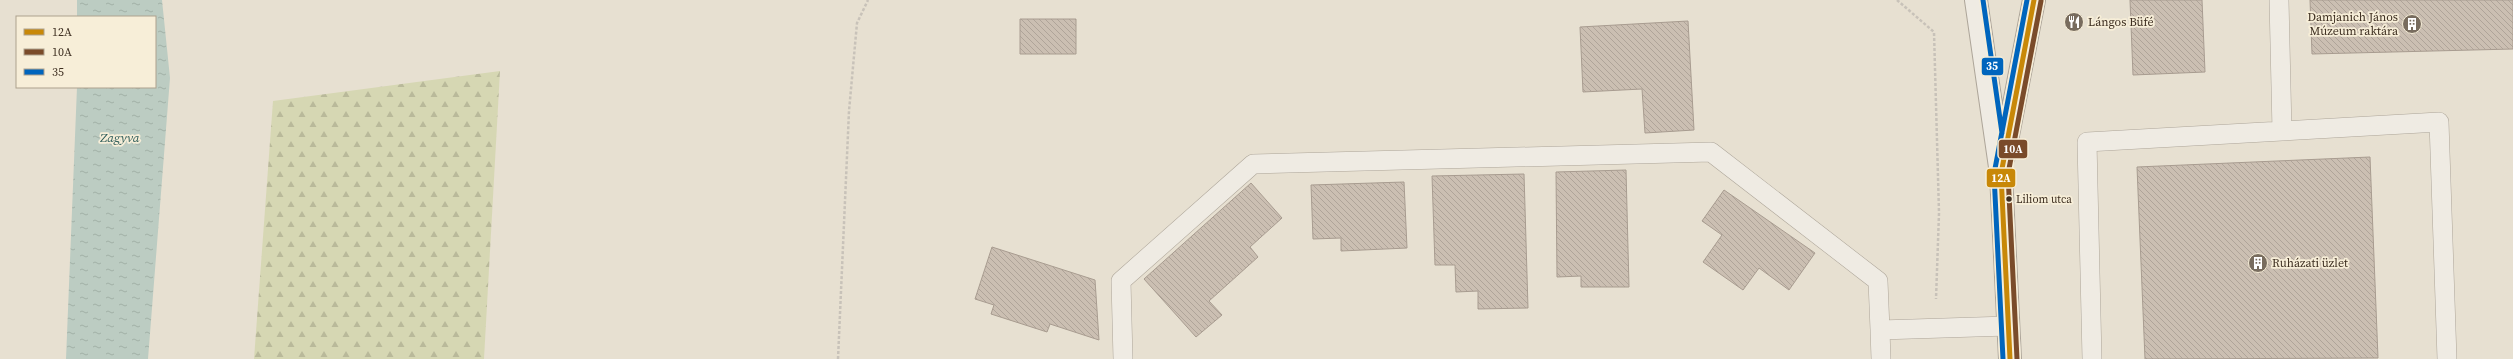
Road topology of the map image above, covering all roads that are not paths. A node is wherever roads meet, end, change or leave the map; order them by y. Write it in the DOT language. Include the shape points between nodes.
graph roads {
  1 [pos="1976,0"];
  2 [pos="2034,0"];
  3 [pos="2279,0"];
  4 [pos="2282,131"];
  5 [pos="2001,174"];
  6 [pos="2008,326"];
  7 [pos="1880,330"];
  8 [pos="1123,359"];
  9 [pos="1881,359"];
  10 [pos="2010,359"];
  11 [pos="2092,359"];
  12 [pos="2447,359"];
  1 -- 5 [label="street"];
  2 -- 5 [label="street"];
  3 -- 4 [label="lane"];
  4 -- 11 [label="lane" via="2088,142"];
  4 -- 12 [label="lane" via="2439,122"];
  5 -- 6 [label="street"];
  6 -- 7 [label="lane"];
  6 -- 10 [label="street"];
  7 -- 8 [label="lane" via="1878,281 1711,152 1253,164 1121,280"];
  7 -- 9 [label="lane"];
}
